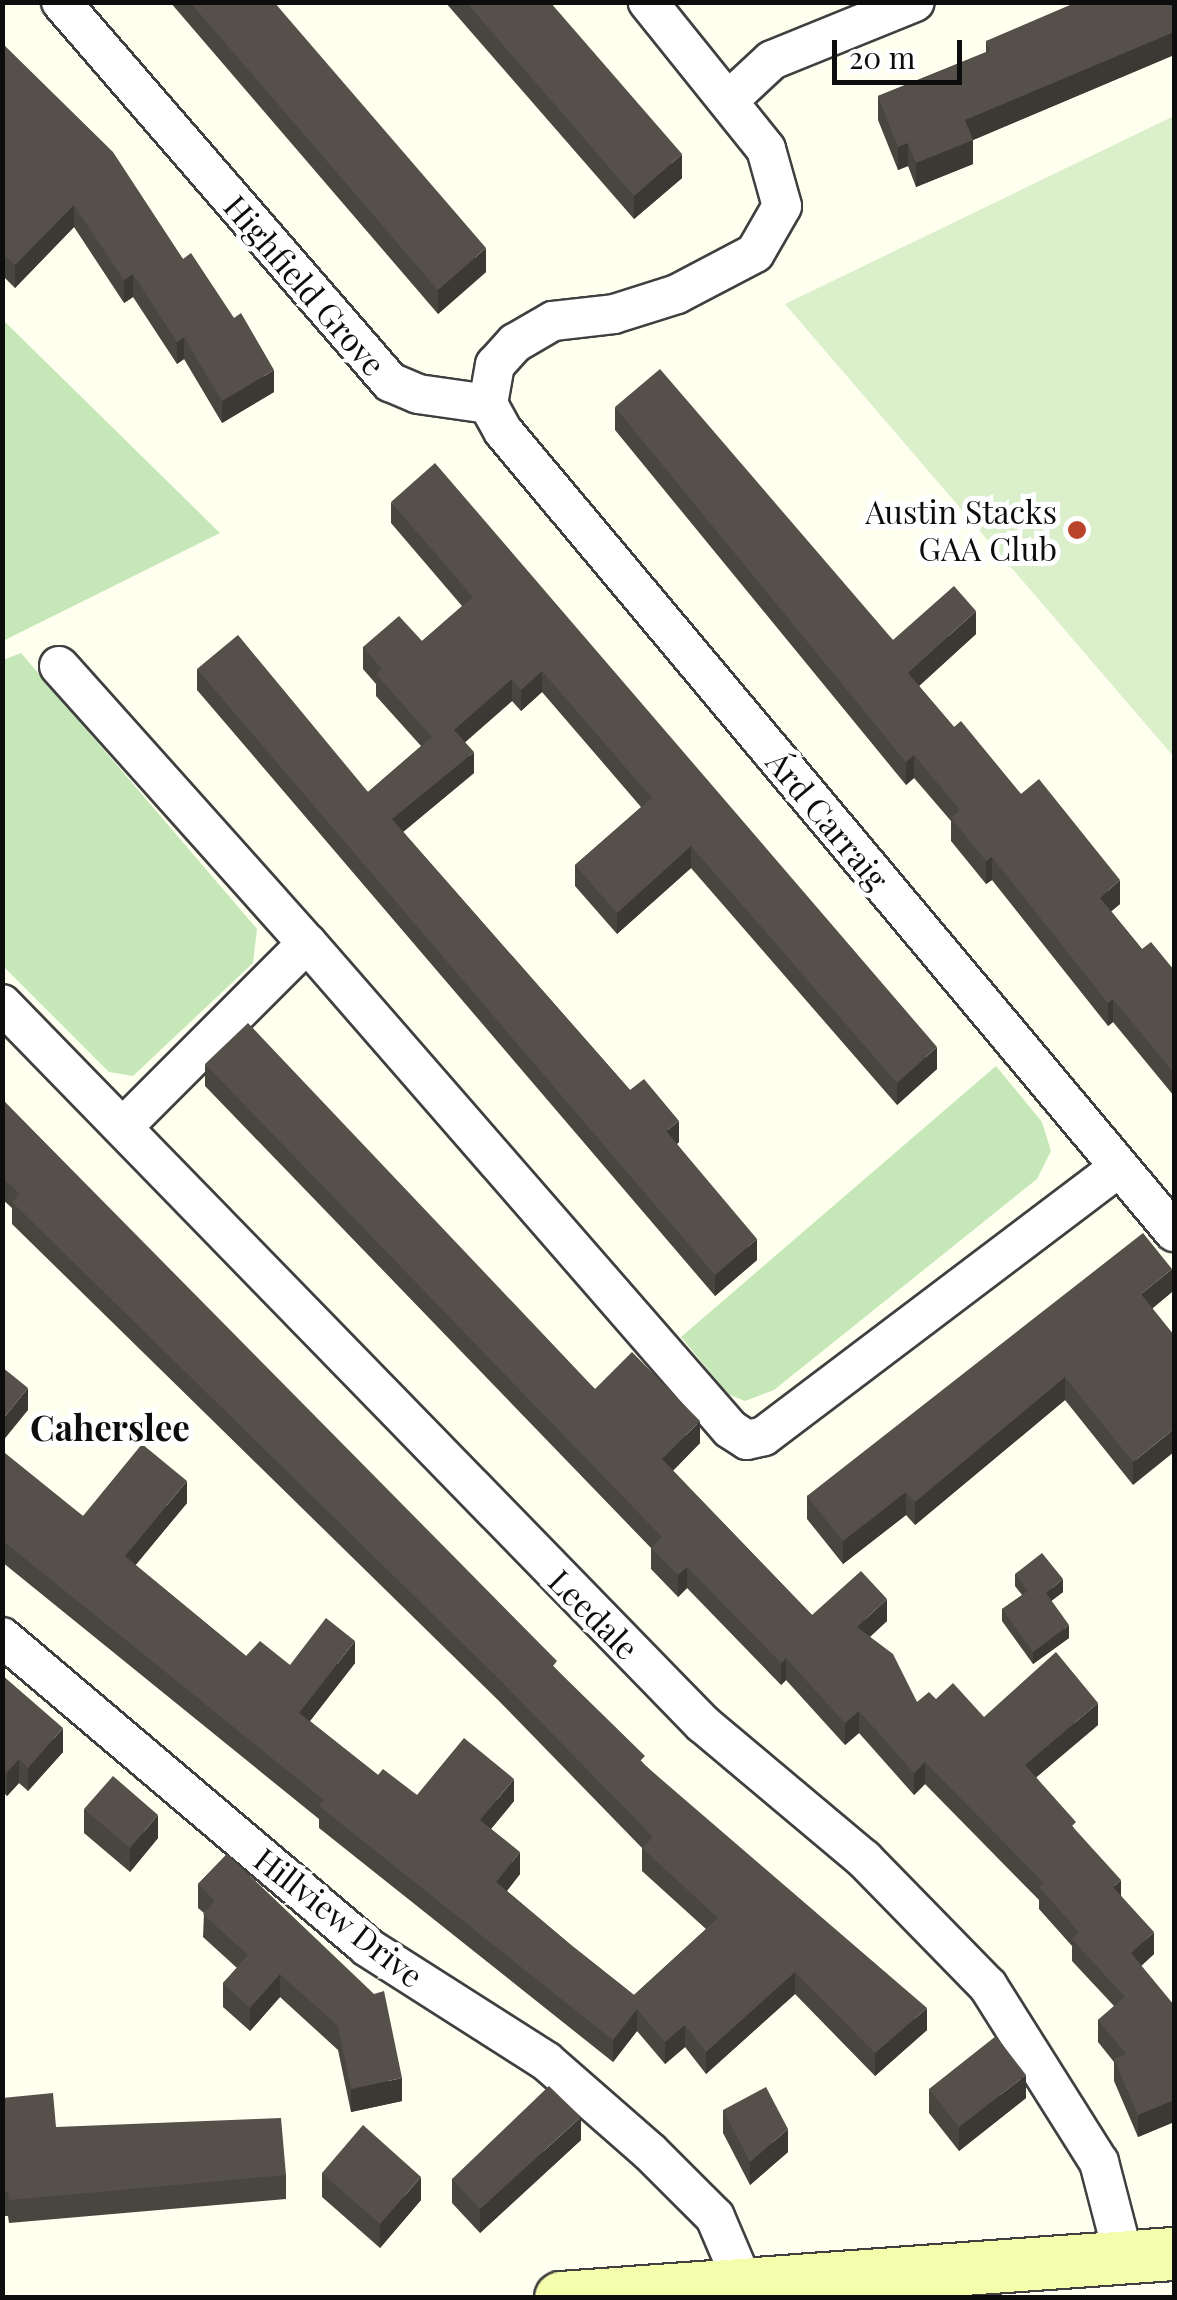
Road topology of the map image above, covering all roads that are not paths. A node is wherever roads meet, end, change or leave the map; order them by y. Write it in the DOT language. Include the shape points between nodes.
graph roads {
  1 [pos="60,2"];
  2 [pos="648,2"];
  3 [pos="915,2"];
  4 [pos="730,99"];
  5 [pos="488,404"];
  6 [pos="59,666"];
  7 [pos="307,943"];
  8 [pos="2,1004"];
  9 [pos="123,1127"];
  10 [pos="1118,1168"];
  11 [pos="1174,1232"];
  12 [pos="2,1637"];
  13 [pos="1149,2256"];
  14 [pos="1035,2281"];
  15 [pos="744,2284"];
  16 [pos="561,2298"];
  1 -- 5 [label="street, Highfield Grove" via="390,382 418,394"];
  2 -- 4 [label="street"];
  3 -- 4 [label="street" via="772,60"];
  4 -- 5 [label="street" via="766,149 782,206 756,253 677,294 614,314 553,321 515,343 494,365"];
  5 -- 10 [label="street, Árd Carraig" via="503,431"];
  6 -- 7 [label="street"];
  7 -- 9 [label="street"];
  7 -- 10 [label="street" via="747,1440 764,1436"];
  8 -- 9 [label="street, Leedale"];
  9 -- 13 [label="street, Leedale" via="703,1724 864,1859 988,1986 1099,2162"];
  10 -- 11 [label="street, Árd Carraig"];
  12 -- 15 [label="street, Hillview Drive" via="368,1946 546,2061 636,2139 714,2217"];
  13 -- 14 [label="main road"];
  14 -- 15 [label="main road"];
  15 -- 16 [label="main road"];
}
